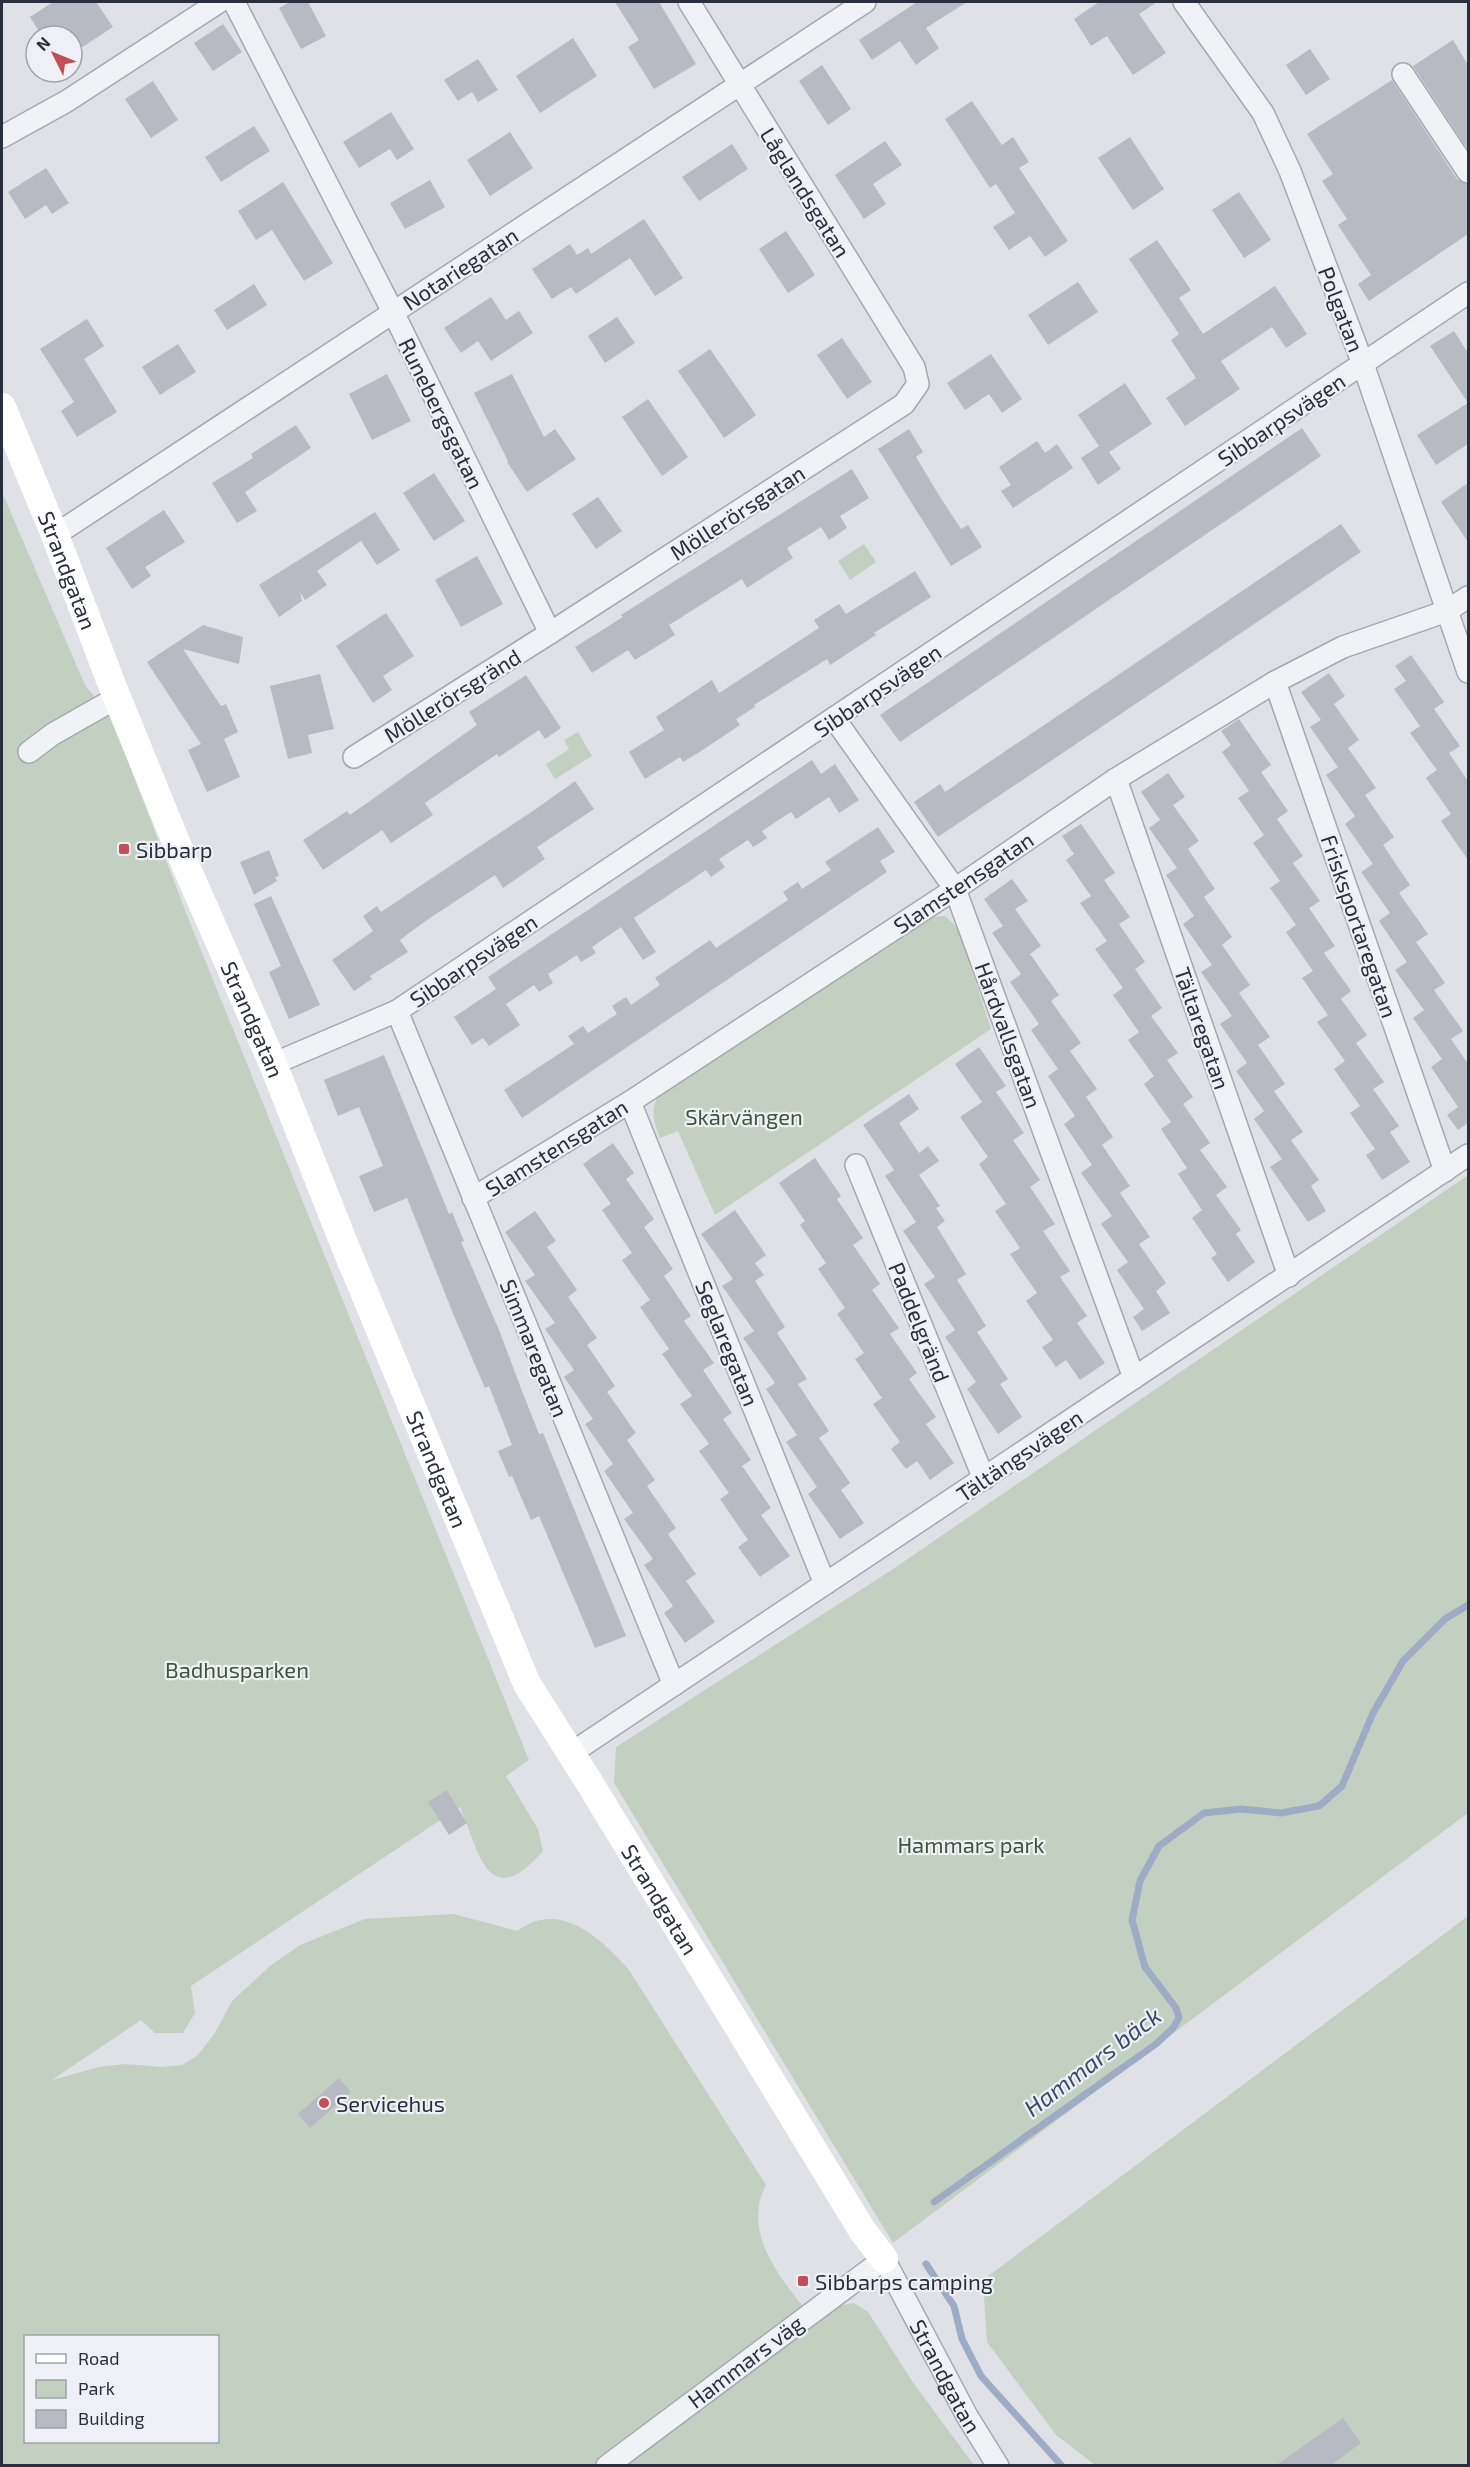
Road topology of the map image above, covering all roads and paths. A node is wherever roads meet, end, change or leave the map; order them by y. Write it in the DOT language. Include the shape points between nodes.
graph roads {
  1 [pos="219,2"];
  2 [pos="234,2"];
  3 [pos="689,2"];
  4 [pos="865,2"];
  5 [pos="1184,2"];
  6 [pos="1403,74"];
  7 [pos="739,85"];
  8 [pos="2,138"];
  9 [pos="1468,172"];
  10 [pos="1468,293"];
  11 [pos="393,312"];
  12 [pos="1363,364"];
  13 [pos="918,384"];
  14 [pos="2,407"];
  15 [pos="55,535"];
  16 [pos="1468,597"];
  17 [pos="1447,612"];
  18 [pos="550,633"];
  19 [pos="1468,672"];
  20 [pos="1275,682"];
  21 [pos="118,697"];
  22 [pos="834,718"];
  23 [pos="29,752"];
  24 [pos="354,757"];
  25 [pos="1116,779"];
  26 [pos="955,889"];
  27 [pos="397,1011"];
  28 [pos="273,1064"];
  29 [pos="630,1102"];
  30 [pos="1468,1155"];
  31 [pos="856,1165"];
  32 [pos="1445,1171"];
  33 [pos="473,1198"];
  34 [pos="1289,1276"];
  35 [pos="1134,1378"];
  36 [pos="984,1479"];
  37 [pos="825,1584"];
  38 [pos="674,1685"];
  39 [pos="570,1754"];
  40 [pos="884,2259"];
  41 [pos="607,2466"];
  42 [pos="998,2466"];
  1 -- 8 [label="street" via="67,101"];
  2 -- 11 [label="street, Runebergsgatan"];
  3 -- 7 [label="street, Låglandsgatan"];
  4 -- 7 [label="street, Notariegatan"];
  5 -- 12 [label="street, Polgatan" via="1263,112 1290,171"];
  6 -- 9 [label="street"];
  7 -- 11 [label="street, Notariegatan"];
  7 -- 13 [label="street, Låglandsgatan" via="914,367"];
  10 -- 12 [label="street, Sibbarpsvägen"];
  11 -- 15 [label="street, Notariegatan"];
  11 -- 18 [label="street, Runebergsgatan"];
  12 -- 17 [label="street, Polgatan"];
  12 -- 22 [label="street, Sibbarpsvägen"];
  13 -- 18 [label="street, Möllerörsgatan" via="904,404"];
  14 -- 15 [label="street, Strandgatan"];
  15 -- 21 [label="street, Strandgatan"];
  16 -- 17 [label="street, Slamstensgatan"];
  17 -- 19 [label="street, Polgatan"];
  17 -- 20 [label="street, Slamstensgatan" via="1343,647"];
  18 -- 24 [label="street, Möllerörsgränd"];
  20 -- 25 [label="street, Slamstensgatan"];
  20 -- 32 [label="street, Frisksportaregatan"];
  21 -- 23 [label="street"];
  21 -- 28 [label="street, Strandgatan" via="185,864"];
  22 -- 26 [label="street, Hårdvallsgatan"];
  22 -- 27 [label="street, Sibbarpsvägen"];
  25 -- 26 [label="street, Slamstensgatan"];
  25 -- 34 [label="street, Tältaregatan"];
  26 -- 29 [label="street, Slamstensgatan"];
  26 -- 35 [label="street, Hårdvallsgatan"];
  27 -- 28 [label="street, Sibbarpsvägen"];
  27 -- 33 [label="street, Simmaregatan"];
  28 -- 39 [label="street, Strandgatan" via="527,1684"];
  29 -- 33 [label="street, Slamstensgatan"];
  29 -- 37 [label="street, Seglaregatan"];
  30 -- 32 [label="street, Tältängsvägen"];
  31 -- 36 [label="street, Paddelgränd"];
  32 -- 34 [label="street, Tältängsvägen"];
  33 -- 38 [label="street, Simmaregatan"];
  34 -- 35 [label="street, Tältängsvägen"];
  35 -- 36 [label="street, Tältängsvägen"];
  36 -- 37 [label="street, Tältängsvägen"];
  37 -- 38 [label="street, Tältängsvägen"];
  38 -- 39 [label="street, Tältängsvägen"];
  39 -- 40 [label="street, Strandgatan" via="862,2230"];
  40 -- 41 [label="street, Hammars väg"];
  40 -- 42 [label="street, Strandgatan" via="967,2416"];
}
